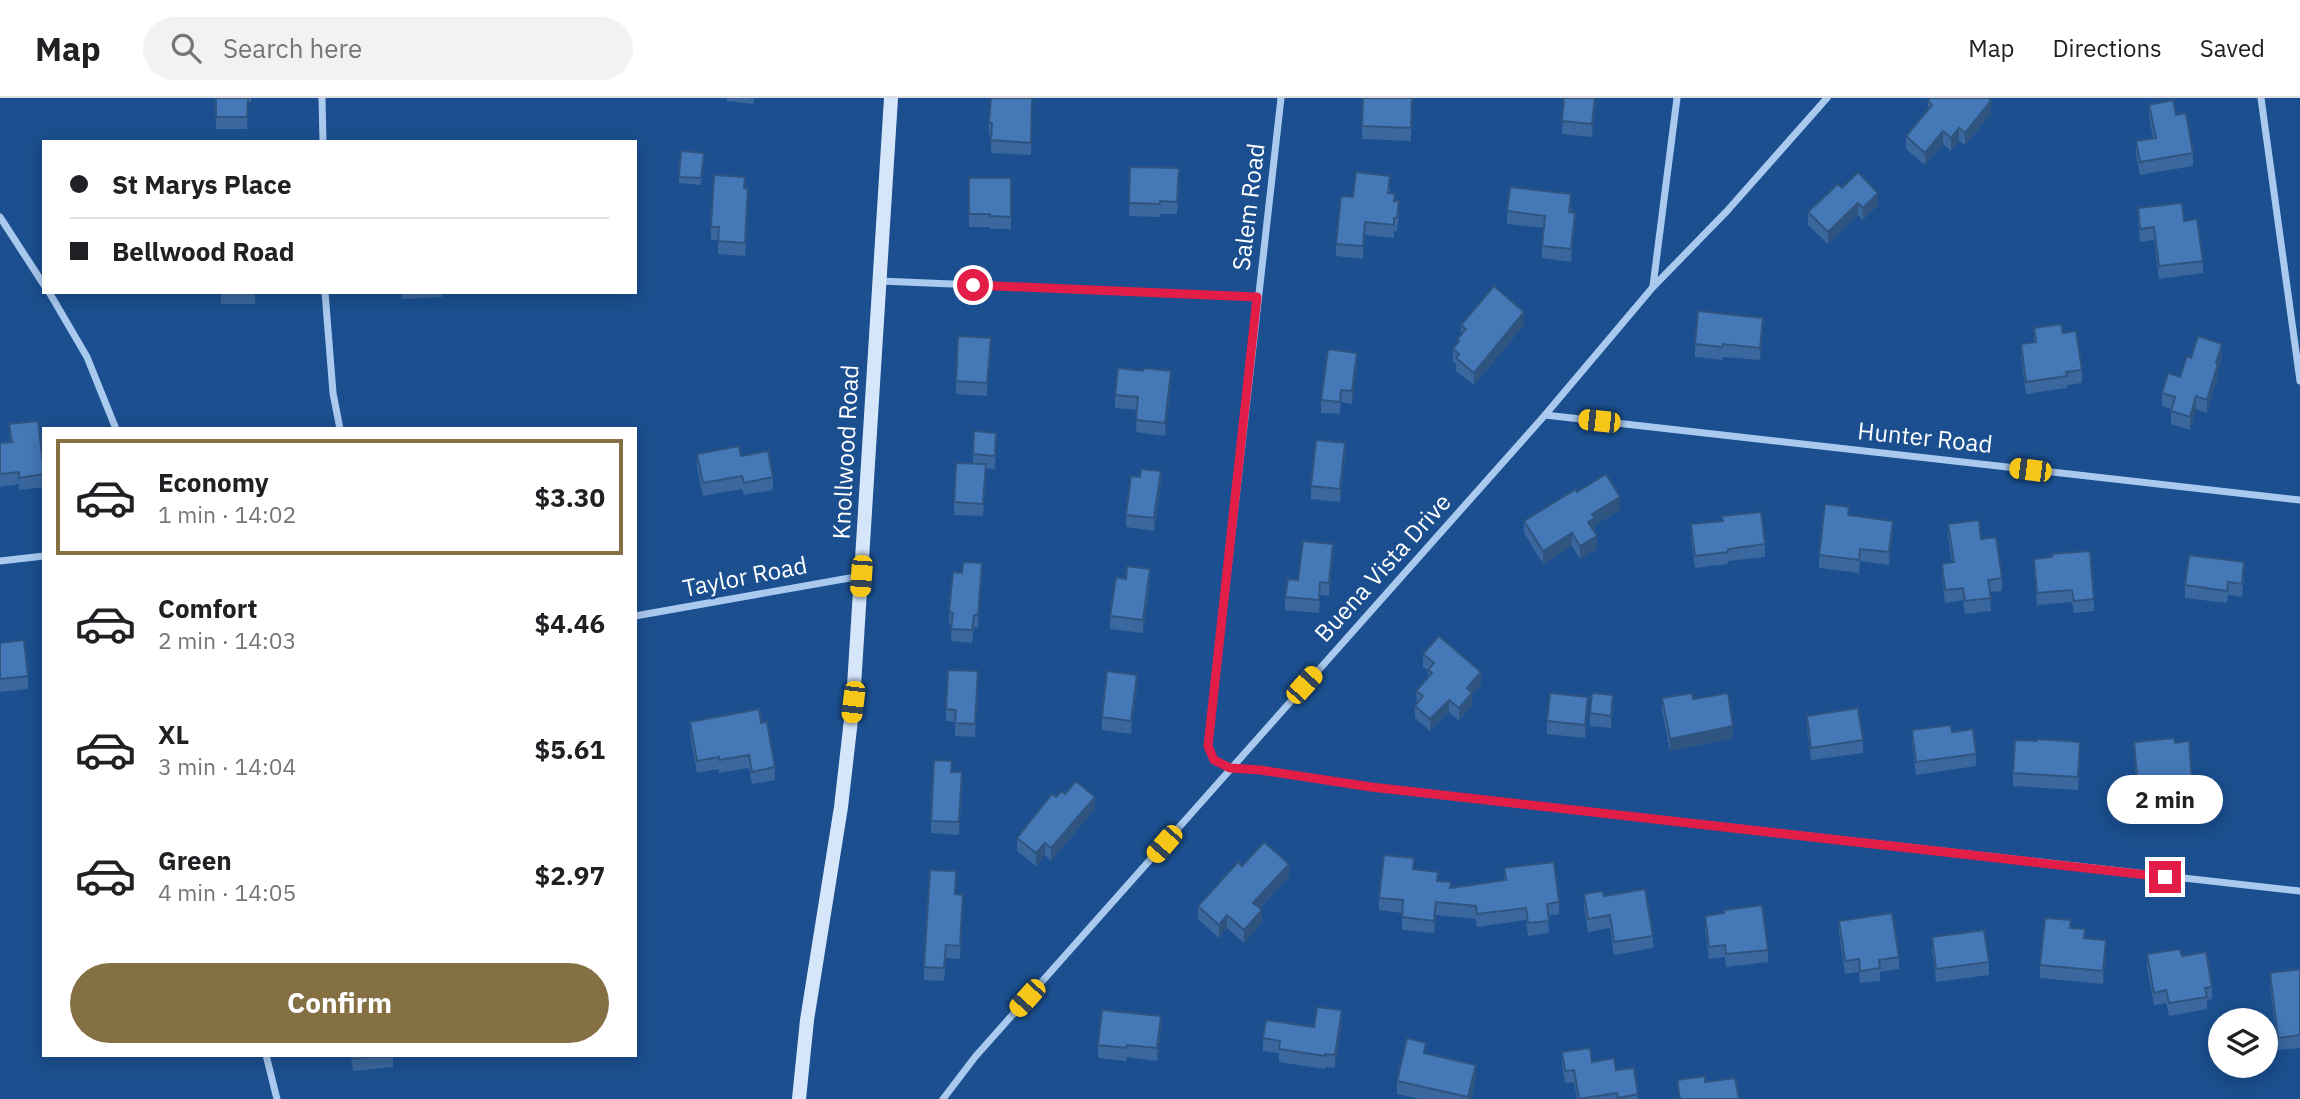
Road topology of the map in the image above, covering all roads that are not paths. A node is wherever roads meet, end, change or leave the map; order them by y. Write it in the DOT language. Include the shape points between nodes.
graph roads {
  1 [pos="322,98"];
  2 [pos="891,98"];
  3 [pos="1281,98"];
  4 [pos="1677,98"];
  5 [pos="1827,98"];
  6 [pos="2261,98"];
  7 [pos="323,140"];
  8 [pos="0,217"];
  9 [pos="879,281"];
  10 [pos="42,282"];
  11 [pos="1653,287"];
  12 [pos="50,294"];
  13 [pos="325,294"];
  14 [pos="1257,297"];
  15 [pos="2300,381"];
  16 [pos="1545,415"];
  17 [pos="115,427"];
  18 [pos="340,427"];
  19 [pos="2300,500"];
  20 [pos="42,556"];
  21 [pos="0,561"];
  22 [pos="861,576"];
  23 [pos="637,616"];
  24 [pos="1230,768"];
  25 [pos="2300,891"];
  26 [pos="266,1057"];
  27 [pos="277,1099"];
  28 [pos="799,1099"];
  29 [pos="943,1099"];
  1 -- 7 [label="street"];
  2 -- 9 [label="main road, Knollwood Road"];
  3 -- 14 [label="street, Salem Road"];
  4 -- 11 [label="street"];
  5 -- 11 [label="street, Buena Vista Drive"];
  6 -- 15 [label="street"];
  8 -- 10 [label="street"];
  9 -- 14 [label="street"];
  9 -- 22 [label="main road, Knollwood Road"];
  11 -- 16 [label="street, Buena Vista Drive"];
  12 -- 17 [label="street" via="87,357"];
  13 -- 18 [label="street"];
  14 -- 24 [label="street, Salem Road" via="1208,746 1214,760"];
  16 -- 19 [label="street, Hunter Road"];
  16 -- 24 [label="street, Buena Vista Drive"];
  20 -- 21 [label="street"];
  22 -- 23 [label="street, Taylor Road"];
  22 -- 28 [label="main road, Knollwood Road" via="853,702"];
  24 -- 25 [label="street"];
  24 -- 29 [label="street, Buena Vista Drive"];
  26 -- 27 [label="street"];
}
